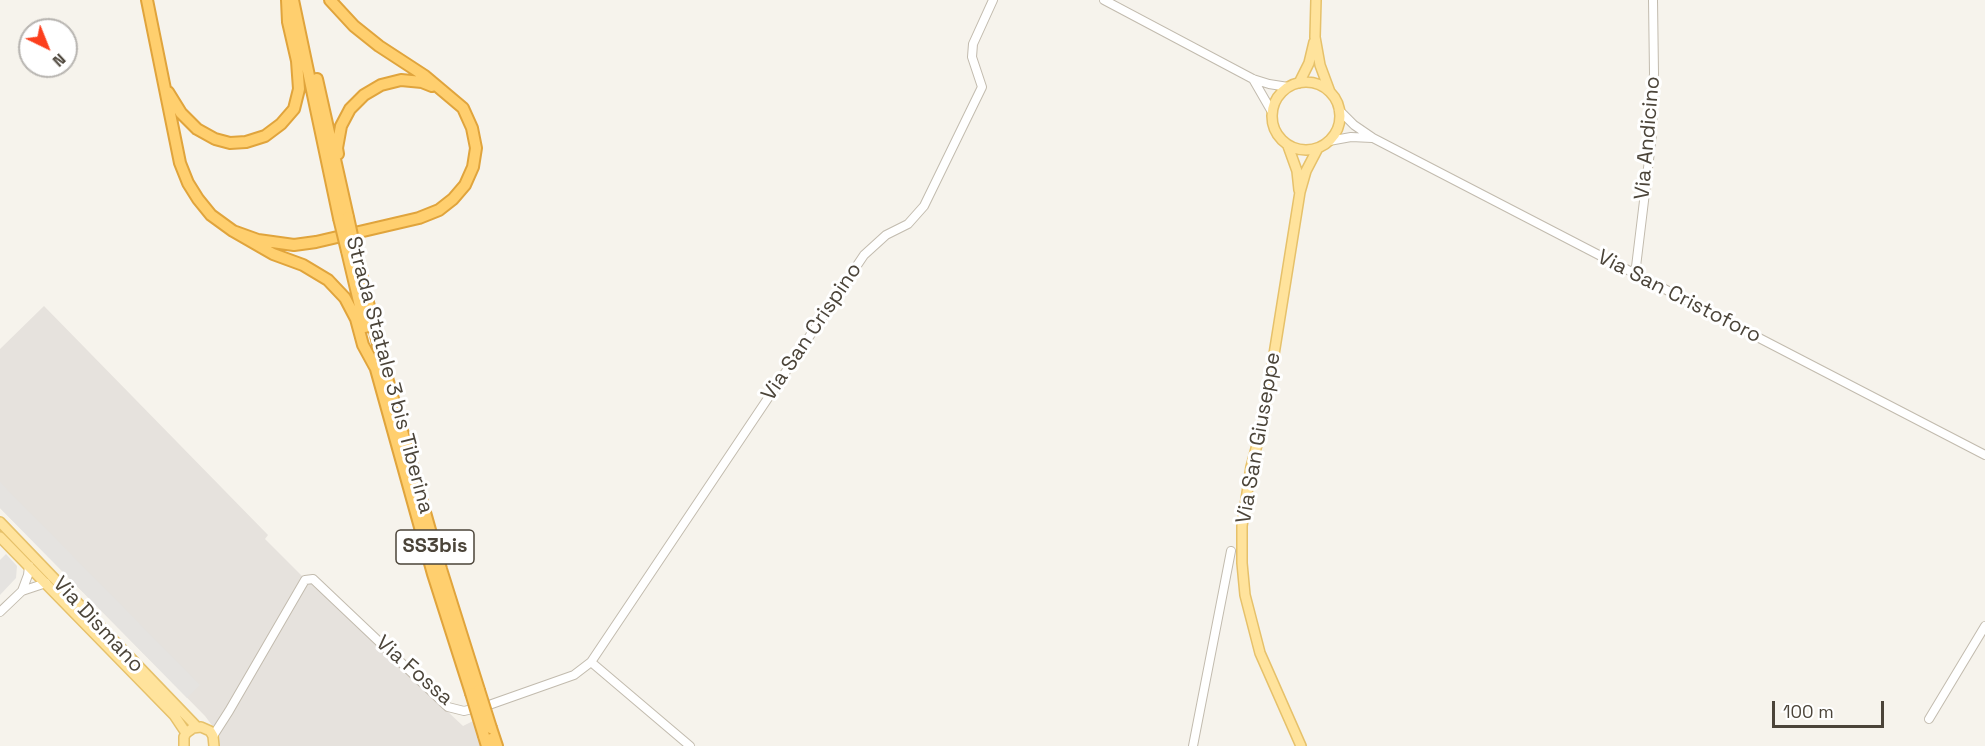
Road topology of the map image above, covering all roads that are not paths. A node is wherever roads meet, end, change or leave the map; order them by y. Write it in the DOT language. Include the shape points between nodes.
graph roads {
  1 [pos="147,0"];
  2 [pos="287,0"];
  3 [pos="293,0"];
  4 [pos="299,0"];
  5 [pos="330,0"];
  6 [pos="993,0"];
  7 [pos="1104,0"];
  8 [pos="1316,0"];
  9 [pos="1653,0"];
  10 [pos="1315,37"];
  11 [pos="1253,79"];
  12 [pos="1299,83"];
  13 [pos="164,84"];
  14 [pos="1288,87"];
  15 [pos="446,92"];
  16 [pos="1330,92"];
  17 [pos="1339,110"];
  18 [pos="1272,112"];
  19 [pos="1373,138"];
  20 [pos="1329,141"];
  21 [pos="1288,146"];
  22 [pos="1318,148"];
  23 [pos="1300,192"];
  24 [pos="343,217"];
  25 [pos="233,231"];
  26 [pos="1635,275"];
  27 [pos="379,364"];
  28 [pos="1985,455"];
  29 [pos="0,522"];
  30 [pos="0,537"];
  31 [pos="1231,551"];
  32 [pos="29,566"];
  33 [pos="46,583"];
  34 [pos="22,591"];
  35 [pos="0,612"];
  36 [pos="1985,626"];
  37 [pos="591,662"];
  38 [pos="1929,719"];
  39 [pos="186,733"];
  40 [pos="487,737"];
  41 [pos="210,738"];
  42 [pos="184,746"];
  43 [pos="497,746"];
  44 [pos="690,746"];
  45 [pos="1193,746"];
  46 [pos="1301,746"];
  1 -- 13 [label="highway"];
  2 -- 13 [label="highway" via="298,89 294,109 265,136 230,143 214,139 181,113"];
  3 -- 24 [label="highway, Strada Statale 3 bis Tiberina / SS3bis"];
  4 -- 24 [label="highway, Strada Statale 3 bis Tiberina / SS3bis"];
  5 -- 15 [label="highway" via="354,27"];
  6 -- 37 [label="street, Via San Crispino" via="973,44 972,57 982,87 924,206 908,224 886,235 864,255"];
  7 -- 11 [label="street"];
  8 -- 10 [label="main road"];
  9 -- 26 [label="street, Via Andicino" via="1652,135"];
  10 -- 12 [label="main road"];
  10 -- 16 [label="main road"];
  11 -- 14 [label="street"];
  11 -- 18 [label="street"];
  12 -- 14 [label="main road"];
  12 -- 16 [label="main road" via="1315,84"];
  13 -- 25 [label="highway" via="180,163 188,183 211,215"];
  14 -- 18 [label="main road" via="1274,103"];
  15 -- 24 [label="highway" via="422,82 401,80 381,85 350,109 341,126 337,148"];
  15 -- 25 [label="highway" via="463,108 476,148 465,185 439,210 316,243 277,244"];
  16 -- 17 [label="main road"];
  17 -- 19 [label="street, Via San Cristoforo"];
  17 -- 20 [label="main road" via="1338,127"];
  18 -- 21 [label="main road" via="1275,132"];
  19 -- 20 [label="street, Via San Cristoforo"];
  19 -- 26 [label="street, Via San Cristoforo"];
  20 -- 22 [label="main road"];
  21 -- 22 [label="main road"];
  21 -- 23 [label="main road, Via San Giuseppe"];
  22 -- 23 [label="main road, Via San Giuseppe"];
  23 -- 46 [label="main road, Via San Giuseppe" via="1263,423 1251,467 1242,526 1242,563 1245,595 1260,653"];
  24 -- 27 [label="highway, Strada Statale 3 bis Tiberina / SS3bis, bridge"];
  25 -- 27 [label="highway" via="328,280 345,298 363,345"];
  26 -- 28 [label="street, Via San Cristoforo"];
  27 -- 40 [label="highway, Strada Statale 3 bis Tiberina / SS3bis, bridge"];
  29 -- 41 [label="main road, Via Dismano"];
  30 -- 32 [label="main road, Via Dismano"];
  31 -- 45 [label="street"];
  32 -- 33 [label="main road, Via Dismano"];
  32 -- 34 [label="street"];
  33 -- 34 [label="street"];
  33 -- 39 [label="main road, Via Dismano" via="174,715"];
  34 -- 35 [label="street"];
  36 -- 38 [label="street"];
  37 -- 41 [label="street, Via Fossa" via="574,675 489,705 464,711 448,707 313,579 305,580"];
  37 -- 44 [label="street"];
  39 -- 41 [label="main road"];
  39 -- 42 [label="main road"];
  40 -- 43 [label="highway, Strada Statale 3 bis Tiberina / SS3bis"];
}
